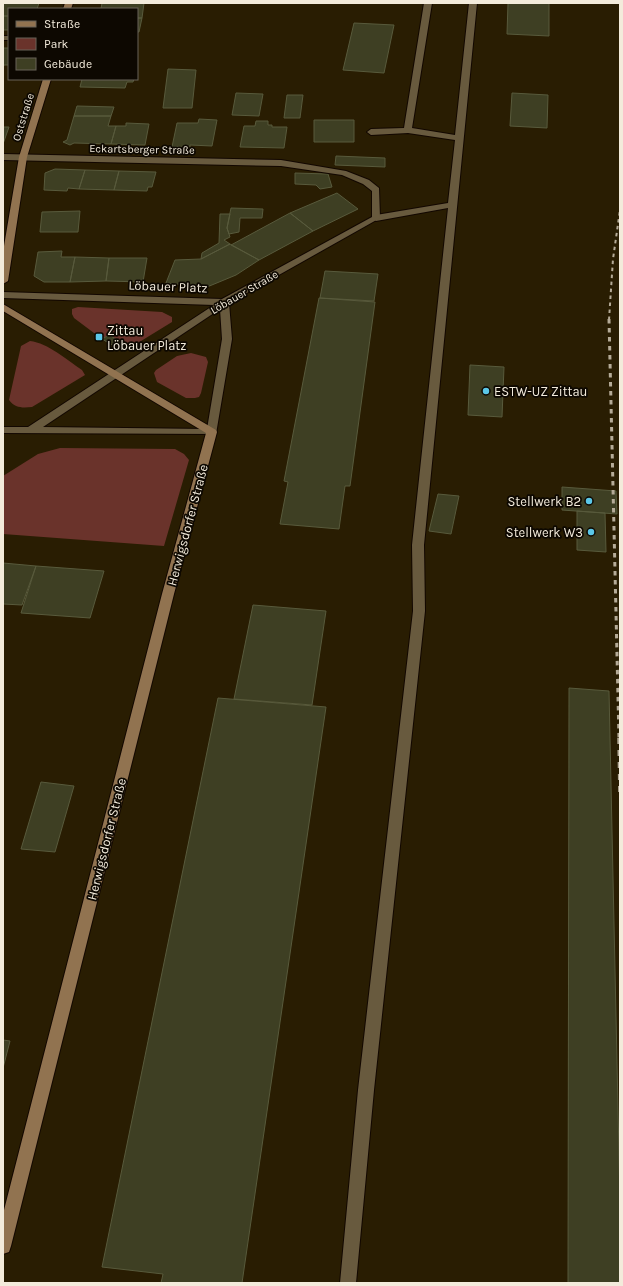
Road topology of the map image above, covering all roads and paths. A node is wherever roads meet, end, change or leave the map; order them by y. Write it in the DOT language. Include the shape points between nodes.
graph roads {
  1 [pos="428,3"];
  2 [pos="473,3"];
  3 [pos="47,80"];
  4 [pos="408,130"];
  5 [pos="371,132"];
  6 [pos="459,138"];
  7 [pos="3,157"];
  8 [pos="23,157"];
  9 [pos="451,205"];
  10 [pos="376,218"];
  11 [pos="3,281"];
  12 [pos="3,295"];
  13 [pos="224,302"];
  14 [pos="3,307"];
  15 [pos="116,375"];
  16 [pos="3,430"];
  17 [pos="31,430"];
  18 [pos="212,432"];
  19 [pos="3,1246"];
  20 [pos="348,1283"];
  1 -- 4 [label="street"];
  2 -- 6 [label="street"];
  3 -- 8 [label="street, Oststraße"];
  4 -- 5 [label="street"];
  4 -- 6 [label="street"];
  6 -- 9 [label="street"];
  7 -- 8 [label="street, Eckartsberger Straße"];
  8 -- 10 [label="street, Eckartsberger Straße" via="281,163 295,167 335,170 368,181 376,190"];
  8 -- 11 [label="street, Oststraße"];
  9 -- 10 [label="street, Löbauer Straße"];
  9 -- 20 [label="street" via="418,545 419,611 366,1090"];
  10 -- 13 [label="street, Löbauer Straße"];
  12 -- 13 [label="street, Löbauer Platz"];
  13 -- 15 [label="street, Löbauer Straße"];
  13 -- 18 [label="street, Löbauer Platz" via="227,339"];
  14 -- 15 [label="street"];
  15 -- 17 [label="street, Löbauer Straße"];
  15 -- 18 [label="street"];
  16 -- 17 [label="street"];
  17 -- 18 [label="street"];
  18 -- 19 [label="street, Herwigsdorfer Straße" via="166,602"];
}
